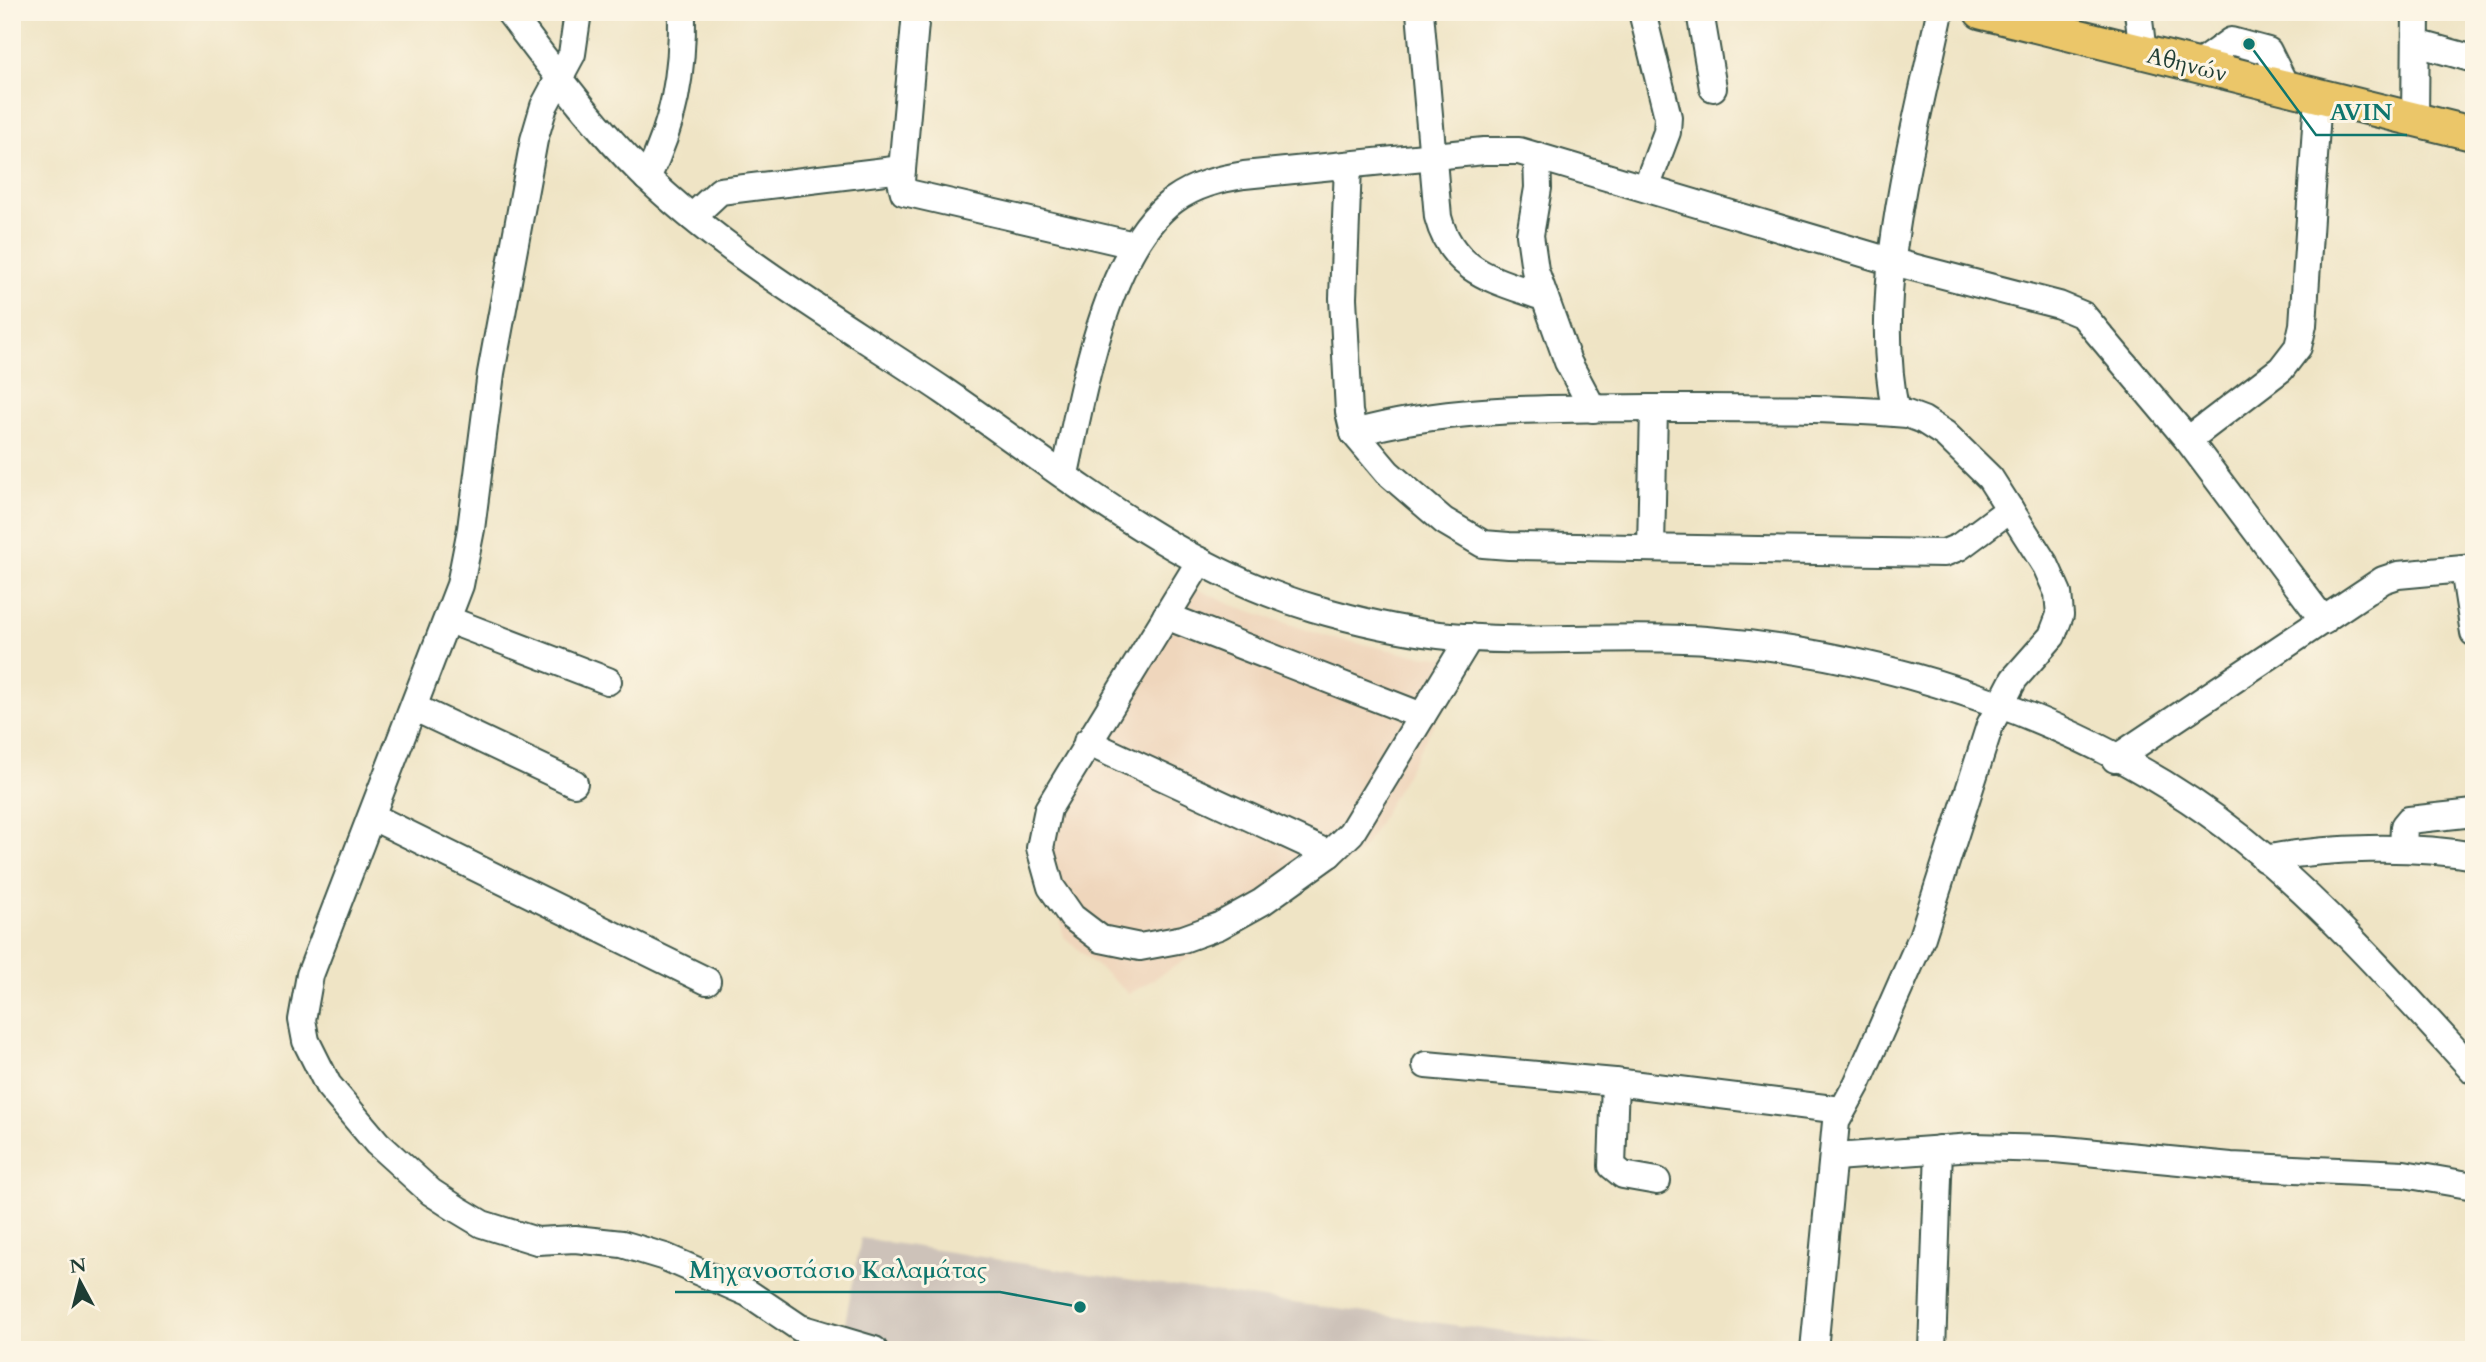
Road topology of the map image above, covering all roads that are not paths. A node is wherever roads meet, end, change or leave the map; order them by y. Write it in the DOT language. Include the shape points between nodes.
graph roads {
  1 [pos="509,12"];
  2 [pos="578,12"];
  3 [pos="682,12"];
  4 [pos="916,12"];
  5 [pos="1420,12"];
  6 [pos="1642,12"];
  7 [pos="1700,12"];
  8 [pos="1940,12"];
  9 [pos="1981,12"];
  10 [pos="2138,12"];
  11 [pos="2416,12"];
  12 [pos="2416,43"];
  13 [pos="2143,53"];
  14 [pos="2474,59"];
  15 [pos="561,79"];
  16 [pos="1713,88"];
  17 [pos="2303,92"];
  18 [pos="2415,120"];
  19 [pos="2474,134"];
  20 [pos="1435,156"];
  21 [pos="1537,156"];
  22 [pos="1348,165"];
  23 [pos="902,169"];
  24 [pos="648,178"];
  25 [pos="1646,188"];
  26 [pos="692,217"];
  27 [pos="1134,245"];
  28 [pos="1893,262"];
  29 [pos="1545,298"];
  30 [pos="1654,408"];
  31 [pos="1593,409"];
  32 [pos="1896,413"];
  33 [pos="1354,433"];
  34 [pos="2188,440"];
  35 [pos="1065,474"];
  36 [pos="2010,509"];
  37 [pos="1651,548"];
  38 [pos="1200,561"];
  39 [pos="2469,568"];
  40 [pos="1166,616"];
  41 [pos="449,620"];
  42 [pos="2324,621"];
  43 [pos="2474,633"];
  44 [pos="1470,637"];
  45 [pos="608,681"];
  46 [pos="1998,707"];
  47 [pos="415,708"];
  48 [pos="1422,716"];
  49 [pos="1087,742"];
  50 [pos="2115,759"];
  51 [pos="574,783"];
  52 [pos="2474,813"];
  53 [pos="373,817"];
  54 [pos="2403,849"];
  55 [pos="1329,854"];
  56 [pos="2474,856"];
  57 [pos="2265,859"];
  58 [pos="707,981"];
  59 [pos="1426,1065"];
  60 [pos="2474,1071"];
  61 [pos="1615,1082"];
  62 [pos="1841,1110"];
  63 [pos="1939,1149"];
  64 [pos="1835,1157"];
  65 [pos="1657,1181"];
  66 [pos="2474,1186"];
  67 [pos="874,1350"];
  68 [pos="1814,1350"];
  69 [pos="1932,1350"];
  1 -- 15 [label="street"];
  2 -- 15 [label="street" via="575,46"];
  3 -- 24 [label="street" via="680,83 663,147"];
  4 -- 23 [label="street"];
  5 -- 20 [label="street"];
  6 -- 25 [label="street" via="1668,117"];
  7 -- 16 [label="street"];
  8 -- 28 [label="street"];
  9 -- 13 [label="main road, Αθηνών"];
  10 -- 13 [label="street"];
  11 -- 12 [label="street"];
  12 -- 14 [label="street"];
  12 -- 18 [label="street"];
  13 -- 17 [label="main road, Αθηνών"];
  15 -- 24 [label="street"];
  15 -- 41 [label="street" via="544,106 534,140 491,373 468,550"];
  17 -- 18 [label="main road, Αθηνών"];
  17 -- 34 [label="street" via="2303,325 2298,348 2281,369"];
  18 -- 19 [label="main road, Αθηνών"];
  20 -- 21 [label="street" via="1501,150"];
  20 -- 22 [label="street"];
  20 -- 29 [label="street" via="1438,217 1457,256 1498,282"];
  21 -- 25 [label="street"];
  21 -- 29 [label="street" via="1538,188 1530,235"];
  22 -- 27 [label="street" via="1255,173 1211,182 1167,205"];
  22 -- 33 [label="street" via="1343,298"];
  23 -- 26 [label="street" via="720,191"];
  23 -- 27 [label="street" via="902,189 912,196"];
  24 -- 26 [label="street"];
  25 -- 28 [label="street"];
  26 -- 35 [label="street" via="828,315"];
  27 -- 35 [label="street" via="1097,344"];
  28 -- 32 [label="street" via="1889,374"];
  28 -- 34 [label="street" via="2083,315"];
  29 -- 31 [label="street" via="1568,362"];
  30 -- 31 [label="street"];
  30 -- 32 [label="street"];
  30 -- 37 [label="street"];
  31 -- 33 [label="street" via="1444,414"];
  32 -- 36 [label="street" via="1915,416 1945,434 1983,470"];
  33 -- 37 [label="street" via="1371,456 1424,505 1483,544"];
  34 -- 42 [label="street"];
  35 -- 38 [label="street"];
  36 -- 37 [label="street" via="1944,553"];
  36 -- 46 [label="street" via="2055,585 2060,615 2052,636 2020,670"];
  38 -- 40 [label="street"];
  38 -- 44 [label="street" via="1253,587 1313,608 1385,626"];
  39 -- 42 [label="street" via="2388,578"];
  39 -- 43 [label="street"];
  40 -- 48 [label="street"];
  40 -- 49 [label="street"];
  41 -- 45 [label="street"];
  41 -- 47 [label="street"];
  42 -- 50 [label="street"];
  44 -- 46 [label="street" via="1656,638 1774,646 1870,664"];
  44 -- 48 [label="street"];
  46 -- 50 [label="street"];
  46 -- 62 [label="street" via="1918,948"];
  47 -- 51 [label="street"];
  47 -- 53 [label="street"];
  48 -- 55 [label="street" via="1367,811"];
  49 -- 55 [label="street"];
  49 -- 55 [label="street" via="1048,809 1040,848 1051,887 1072,917 1101,939 1140,947 1219,926"];
  50 -- 57 [label="street" via="2181,795"];
  52 -- 54 [label="street" via="2409,820 2404,826"];
  53 -- 58 [label="street"];
  53 -- 67 [label="street" via="310,975 302,1020 311,1052 328,1085 377,1143 431,1192 482,1224 537,1241 622,1244 665,1257 748,1293 800,1328"];
  54 -- 56 [label="street"];
  54 -- 57 [label="street"];
  57 -- 60 [label="street" via="2393,982"];
  59 -- 61 [label="street"];
  61 -- 62 [label="street"];
  61 -- 65 [label="street" via="1612,1166 1623,1175"];
  62 -- 64 [label="street"];
  63 -- 64 [label="street"];
  63 -- 66 [label="street" via="2055,1149 2231,1166 2424,1176"];
  63 -- 69 [label="street"];
  64 -- 68 [label="street"];
}
